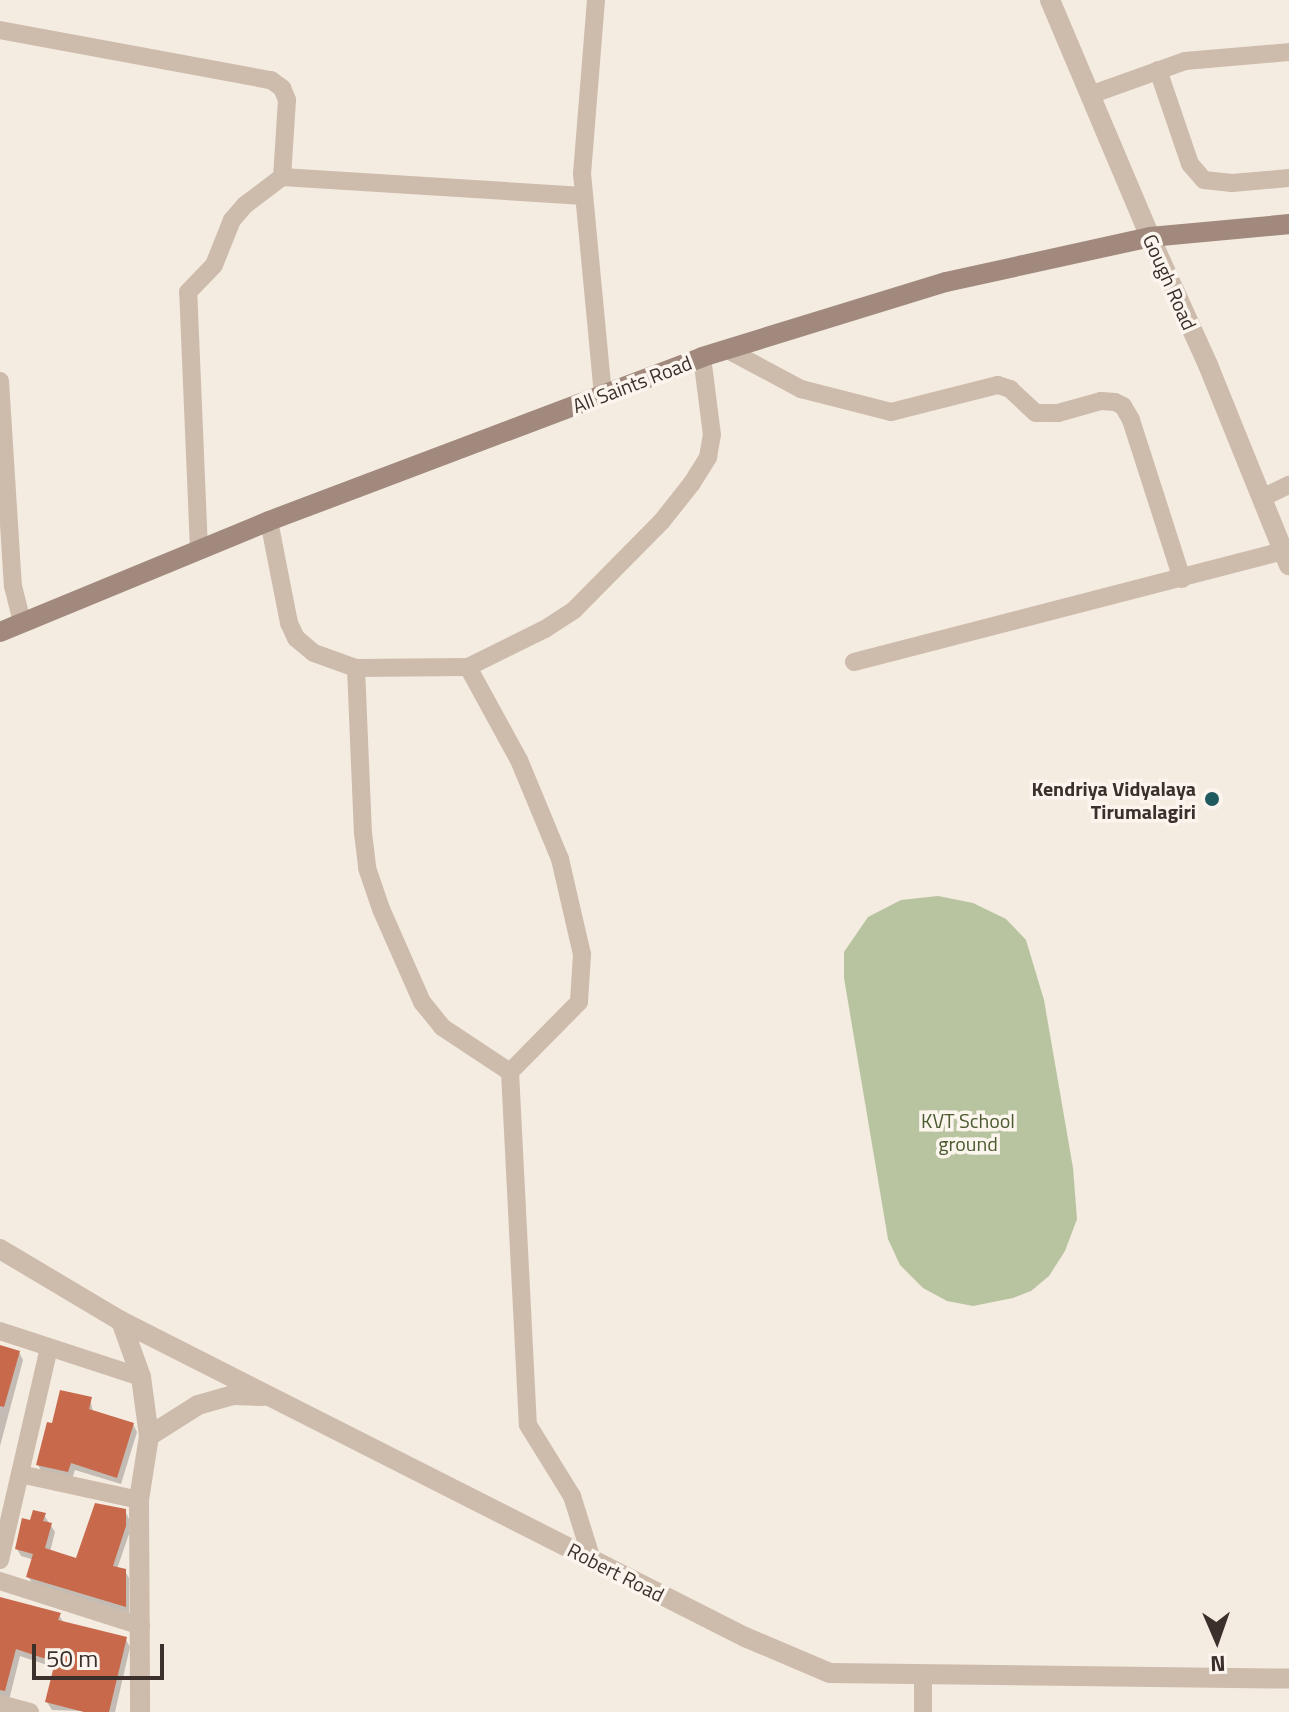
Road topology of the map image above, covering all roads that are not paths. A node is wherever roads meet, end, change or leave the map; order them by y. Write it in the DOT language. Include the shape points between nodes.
graph roads {
  1 [pos="596,0"];
  2 [pos="1050,0"];
  3 [pos="0,30"];
  4 [pos="1289,52"];
  5 [pos="1158,70"];
  6 [pos="1090,95"];
  7 [pos="282,177"];
  8 [pos="1289,178"];
  9 [pos="583,196"];
  10 [pos="1289,224"];
  11 [pos="1150,237"];
  12 [pos="730,351"];
  13 [pos="702,357"];
  14 [pos="0,381"];
  15 [pos="603,395"];
  16 [pos="1289,485"];
  17 [pos="1262,498"];
  18 [pos="269,521"];
  19 [pos="199,550"];
  20 [pos="1286,558"];
  21 [pos="1182,579"];
  22 [pos="22,623"];
  23 [pos="0,632"];
  24 [pos="854,662"];
  25 [pos="468,667"];
  26 [pos="356,668"];
  27 [pos="510,1072"];
  28 [pos="0,1249"];
  29 [pos="121,1321"];
  30 [pos="0,1331"];
  31 [pos="49,1348"];
  32 [pos="141,1377"];
  33 [pos="271,1396"];
  34 [pos="149,1436"];
  35 [pos="20,1474"];
  36 [pos="139,1500"];
  37 [pos="0,1560"];
  38 [pos="592,1560"];
  39 [pos="0,1581"];
  40 [pos="141,1626"];
  41 [pos="923,1675"];
  42 [pos="1289,1679"];
  43 [pos="0,1704"];
  44 [pos="30,1712"];
  45 [pos="140,1712"];
  46 [pos="923,1712"];
  1 -- 9 [label="street"];
  2 -- 6 [label="street, Gough Road"];
  3 -- 7 [label="street" via="271,80 287,100"];
  4 -- 5 [label="street" via="1185,61"];
  5 -- 6 [label="street"];
  5 -- 8 [label="street" via="1190,164 1204,180"];
  6 -- 11 [label="street, Gough Road"];
  7 -- 9 [label="street"];
  7 -- 19 [label="street" via="232,220 214,265 188,292"];
  9 -- 15 [label="street"];
  10 -- 11 [label="main road, All Saints Road"];
  11 -- 12 [label="main road, All Saints Road" via="946,282"];
  11 -- 17 [label="street, Gough Road"];
  12 -- 13 [label="main road, All Saints Road"];
  12 -- 21 [label="street" via="801,389 891,412 998,385 1036,413 1101,401 1123,406"];
  13 -- 15 [label="main road, All Saints Road"];
  13 -- 25 [label="street" via="712,435 708,457 692,483 574,610"];
  14 -- 22 [label="street" via="13,586"];
  15 -- 18 [label="main road, All Saints Road"];
  16 -- 17 [label="street"];
  17 -- 20 [label="street, Gough Road"];
  18 -- 19 [label="main road, All Saints Road"];
  18 -- 26 [label="street" via="281,594 296,638 314,653"];
  19 -- 22 [label="main road, All Saints Road"];
  20 -- 21 [label="street"];
  21 -- 24 [label="street"];
  22 -- 23 [label="main road, All Saints Road"];
  25 -- 26 [label="street"];
  25 -- 27 [label="street" via="519,760 560,859 582,954 579,1002"];
  26 -- 27 [label="street" via="363,833 367,868 381,909 428,1011 442,1027"];
  27 -- 38 [label="street" via="528,1425 572,1496"];
  28 -- 29 [label="street, Robert Road"];
  29 -- 32 [label="street"];
  29 -- 33 [label="street, Robert Road"];
  30 -- 31 [label="street"];
  31 -- 32 [label="street"];
  31 -- 35 [label="street"];
  32 -- 34 [label="street"];
  33 -- 34 [label="street" via="234,1395 198,1405"];
  33 -- 38 [label="street, Robert Road"];
  34 -- 36 [label="street"];
  35 -- 36 [label="street"];
  35 -- 37 [label="street"];
  36 -- 40 [label="street"];
  38 -- 41 [label="street, Robert Road" via="830,1673"];
  39 -- 40 [label="street"];
  40 -- 45 [label="street"];
  41 -- 42 [label="street, Robert Road"];
  41 -- 46 [label="street"];
  43 -- 44 [label="street"];
}
